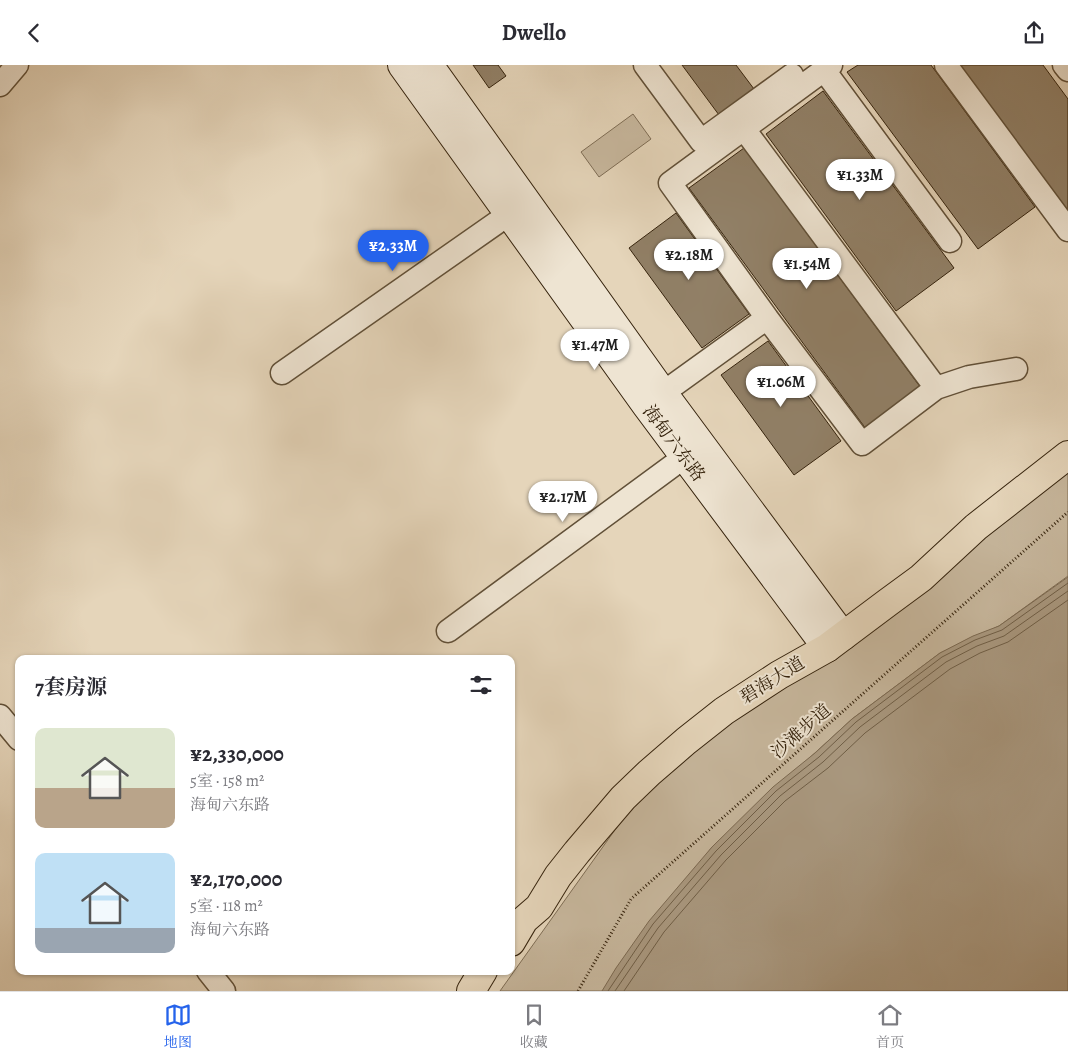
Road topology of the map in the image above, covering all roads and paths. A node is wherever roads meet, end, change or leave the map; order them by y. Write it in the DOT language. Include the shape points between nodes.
graph roads {
  1 [pos="17,65"];
  2 [pos="402,65"];
  3 [pos="429,65"];
  4 [pos="645,65"];
  5 [pos="946,65"];
  6 [pos="1064,65"];
  7 [pos="820,67"];
  8 [pos="1068,70"];
  9 [pos="0,85"];
  10 [pos="744,129"];
  11 [pos="518,207"];
  12 [pos="1068,230"];
  13 [pos="950,241"];
  14 [pos="767,318"];
  15 [pos="1016,369"];
  16 [pos="282,373"];
  17 [pos="936,388"];
  18 [pos="654,399"];
  19 [pos="1068,441"];
  20 [pos="692,451"];
  21 [pos="1068,455"];
  22 [pos="1068,512"];
  23 [pos="448,631"];
  24 [pos="830,636"];
  25 [pos="0,715"];
  26 [pos="15,734"];
  27 [pos="515,916"];
  28 [pos="515,935"];
  29 [pos="211,975"];
  30 [pos="481,975"];
  31 [pos="492,975"];
  32 [pos="224,991"];
  33 [pos="471,991"];
  34 [pos="482,991"];
  35 [pos="578,991"];
  1 -- 9 [label="street"];
  2 -- 11 [label="main road, 海甸六东路"];
  3 -- 11 [label="main road, 海甸六东路"];
  4 -- 7 [label="street" via="700,141"];
  5 -- 12 [label="street"];
  6 -- 8 [label="street"];
  7 -- 10 [label="street"];
  7 -- 13 [label="street"];
  10 -- 14 [label="street" via="670,183"];
  10 -- 17 [label="street"];
  11 -- 16 [label="street"];
  11 -- 18 [label="main road, 海甸六东路"];
  14 -- 17 [label="street" via="862,444"];
  14 -- 18 [label="street"];
  15 -- 17 [label="street" via="969,377"];
  18 -- 20 [label="main road, 海甸六东路"];
  19 -- 24 [label="main road, 碧海大道" via="905,570"];
  20 -- 23 [label="street"];
  20 -- 24 [label="main road, 海甸六东路"];
  21 -- 24 [label="main road, 碧海大道" via="976,527 921,578"];
  22 -- 35 [label="path, 沙滩步道" via="631,899"];
  24 -- 27 [label="main road, 碧海大道" via="798,646 675,730 607,795 557,852"];
  24 -- 28 [label="main road, 碧海大道" via="806,659 741,699 699,730 649,773 577,852"];
  25 -- 26 [label="street"];
  29 -- 32 [label="street"];
  30 -- 33 [label="main road"];
  31 -- 34 [label="main road"];
}
